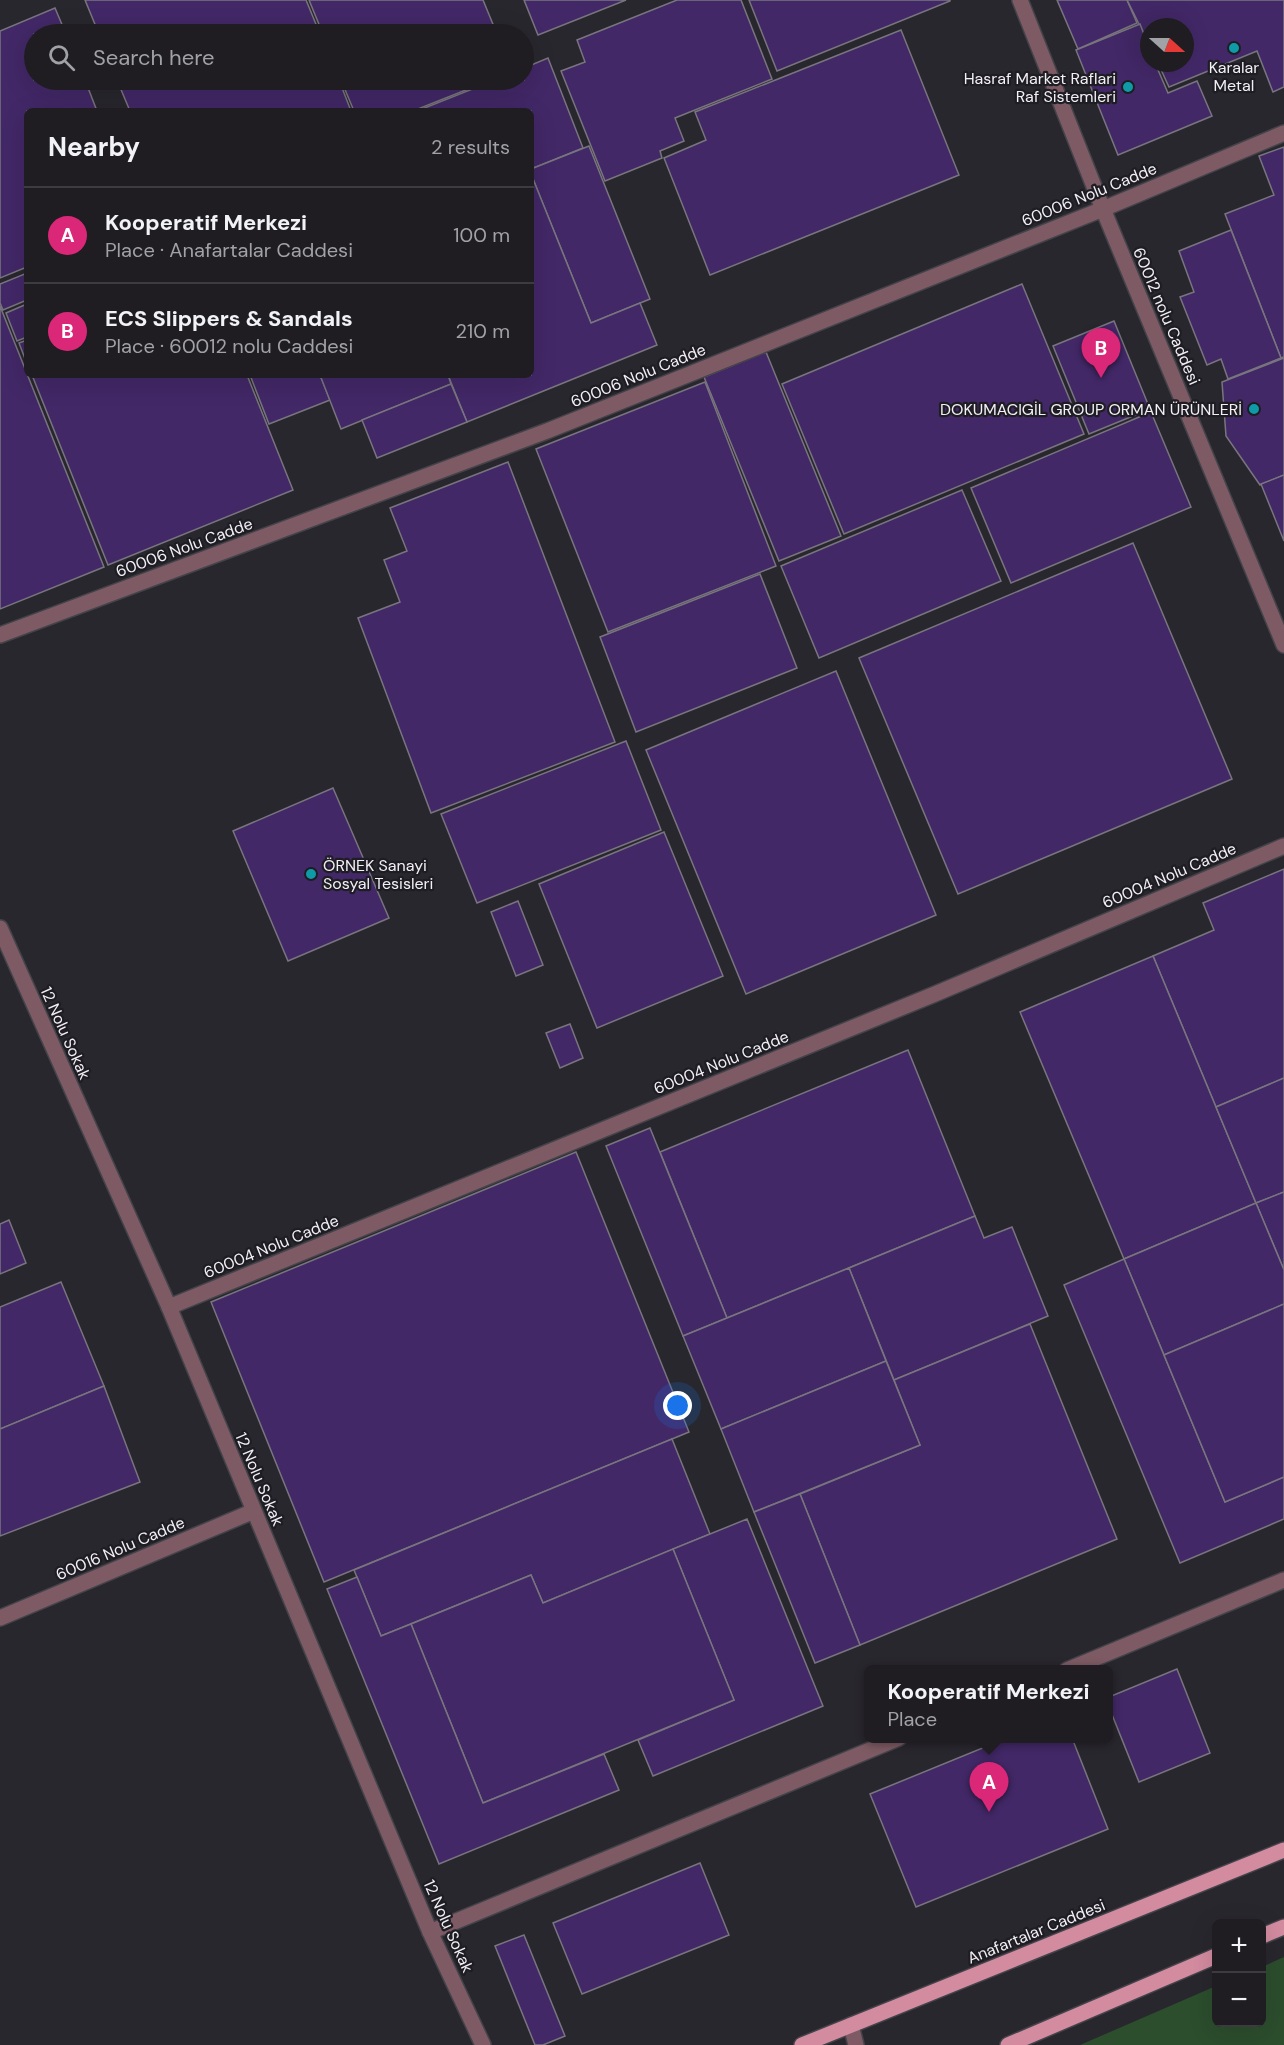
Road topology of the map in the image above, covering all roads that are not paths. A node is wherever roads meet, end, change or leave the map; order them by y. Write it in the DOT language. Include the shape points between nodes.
graph roads {
  1 [pos="1020,0"];
  2 [pos="1284,133"];
  3 [pos="1103,209"];
  4 [pos="0,635"];
  5 [pos="1284,645"];
  6 [pos="1284,846"];
  7 [pos="0,928"];
  8 [pos="169,1307"];
  9 [pos="254,1511"];
  10 [pos="1284,1580"];
  11 [pos="0,1618"];
  12 [pos="1079,1665"];
  13 [pos="887,1743"];
  14 [pos="1284,1850"];
  15 [pos="1284,1927"];
  16 [pos="430,1932"];
  17 [pos="1266,1934"];
  18 [pos="1212,1958"];
  19 [pos="851,2025"];
  20 [pos="483,2045"];
  21 [pos="802,2045"];
  22 [pos="856,2045"];
  23 [pos="1008,2045"];
  1 -- 3 [label="street, 60012 nolu Caddesi"];
  2 -- 3 [label="street, 60006 Nolu Cadde"];
  3 -- 4 [label="street, 60006 Nolu Cadde" via="547,431"];
  3 -- 5 [label="street, 60012 nolu Caddesi"];
  6 -- 8 [label="street, 60004 Nolu Cadde" via="935,994"];
  7 -- 8 [label="street, 12 Nolu Sokak"];
  8 -- 9 [label="street, 12 Nolu Sokak"];
  9 -- 11 [label="street, 60016 Nolu Cadde"];
  9 -- 16 [label="street, 12 Nolu Sokak"];
  10 -- 12 [label="street"];
  13 -- 16 [label="street"];
  14 -- 19 [label="main road, Anafartalar Caddesi"];
  15 -- 17 [label="main road"];
  16 -- 20 [label="street, 12 Nolu Sokak"];
  18 -- 23 [label="main road"];
  19 -- 21 [label="main road, Anafartalar Caddesi"];
  19 -- 22 [label="street"];
}
